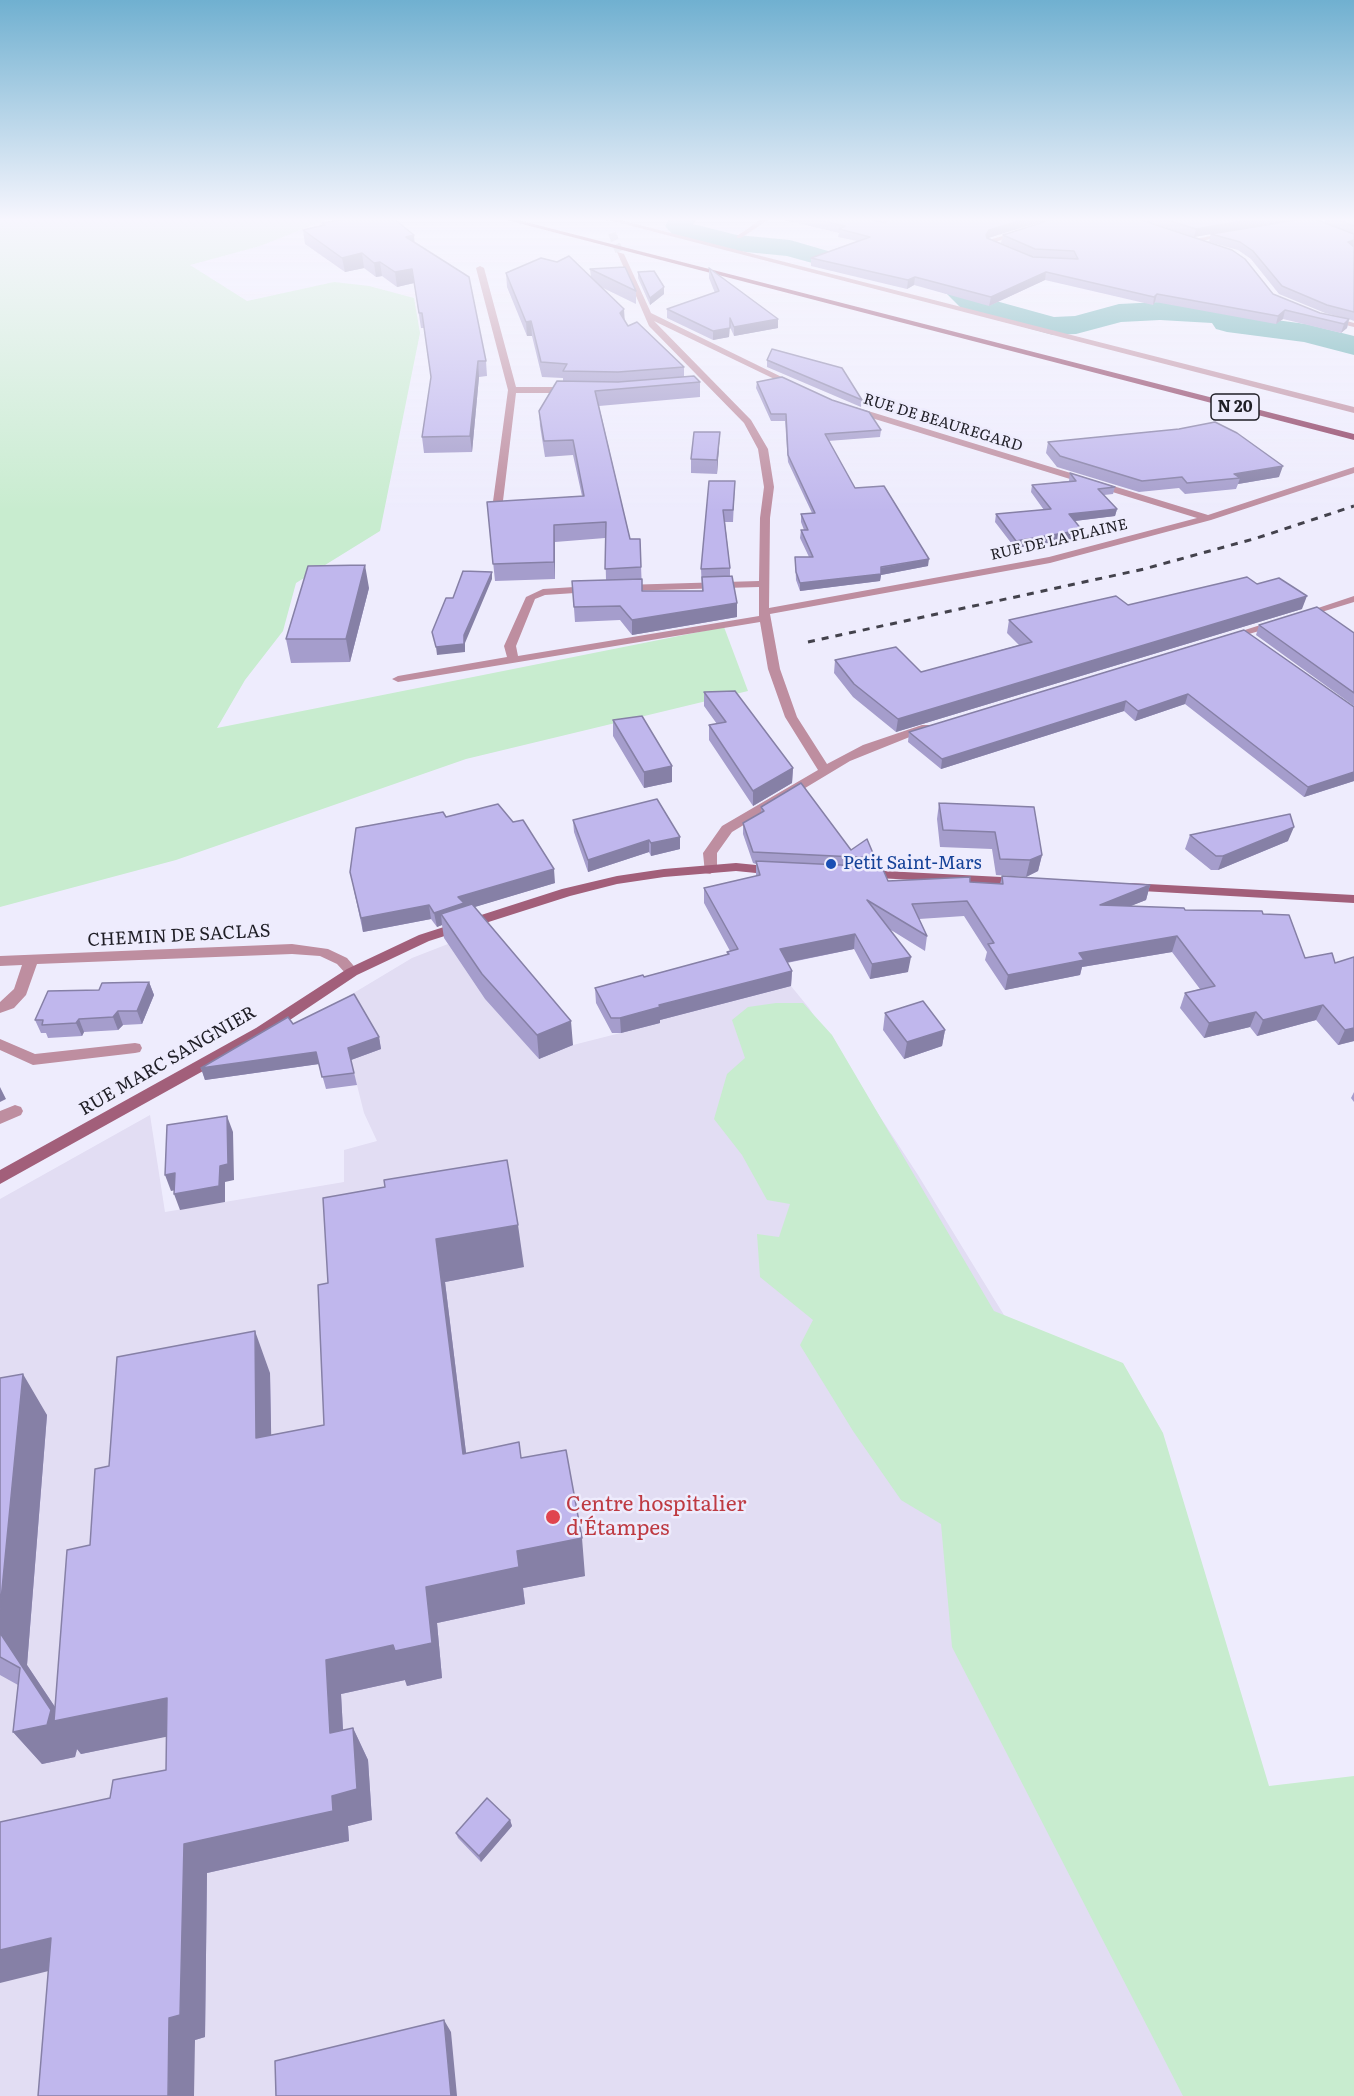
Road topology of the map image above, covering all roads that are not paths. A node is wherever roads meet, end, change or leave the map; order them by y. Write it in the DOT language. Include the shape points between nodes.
graph roads {
  1 [pos="493,316"];
  2 [pos="648,316"];
  3 [pos="650,316"];
  4 [pos="883,316"];
  5 [pos="917,316"];
  6 [pos="984,316"];
  7 [pos="1321,317"];
  8 [pos="1354,326"];
  9 [pos="711,384"];
  10 [pos="699,385"];
  11 [pos="512,390"];
  12 [pos="582,390"];
  13 [pos="806,390"];
  14 [pos="846,406"];
  15 [pos="1354,410"];
  16 [pos="1354,427"];
  17 [pos="1354,437"];
  18 [pos="1354,470"];
  19 [pos="497,508"];
  20 [pos="1208,518"];
  21 [pos="765,584"];
  22 [pos="1354,599"];
  23 [pos="765,615"];
  24 [pos="1221,639"];
  25 [pos="514,661"];
  26 [pos="398,679"];
  27 [pos="934,726"];
  28 [pos="825,771"];
  29 [pos="710,870"];
  30 [pos="792,872"];
  31 [pos="846,874"];
  32 [pos="1039,883"];
  33 [pos="1110,886"];
  34 [pos="1354,899"];
  35 [pos="31,960"];
  36 [pos="0,961"];
  37 [pos="352,972"];
  38 [pos="0,1008"];
  39 [pos="0,1044"];
  40 [pos="135,1048"];
  41 [pos="15,1111"];
  42 [pos="0,1118"];
  43 [pos="0,1178"];
  1 -- 11 [label="street"];
  2 -- 9 [label="street"];
  3 -- 13 [label="street" via="698,343"];
  4 -- 17 [label="main road, N 20"];
  5 -- 16 [label="main road, N 20"];
  6 -- 15 [label="street"];
  7 -- 8 [label="street"];
  9 -- 10 [label="street"];
  9 -- 21 [label="street" via="748,422 763,449 769,487"];
  11 -- 12 [label="street"];
  11 -- 19 [label="street"];
  14 -- 20 [label="street, RUE DE BEAUREGARD"];
  18 -- 20 [label="street, RUE DE LA PLAINE"];
  20 -- 23 [label="street, RUE DE LA PLAINE" via="1050,560"];
  21 -- 23 [label="street"];
  21 -- 25 [label="street" via="543,592 531,597 510,646"];
  22 -- 24 [label="street" via="1247,637"];
  23 -- 25 [label="street, RUE DE LA PLAINE"];
  23 -- 28 [label="street" via="774,669 791,717"];
  25 -- 26 [label="street, RUE DE LA PLAINE"];
  27 -- 28 [label="street" via="867,748"];
  28 -- 29 [label="street" via="727,829 710,853"];
  29 -- 30 [label="street, RUE MARC SANGNIER" via="736,867"];
  29 -- 37 [label="street, RUE MARC SANGNIER" via="652,875 567,892 424,938"];
  31 -- 32 [label="street"];
  33 -- 34 [label="street"];
  35 -- 36 [label="street, CHEMIN DE SACLAS"];
  35 -- 37 [label="street, CHEMIN DE SACLAS" via="292,949 322,952 342,961"];
  35 -- 38 [label="street" via="21,991"];
  37 -- 43 [label="street, RUE MARC SANGNIER" via="261,1032"];
  39 -- 40 [label="street" via="33,1060"];
  41 -- 42 [label="street"];
}
